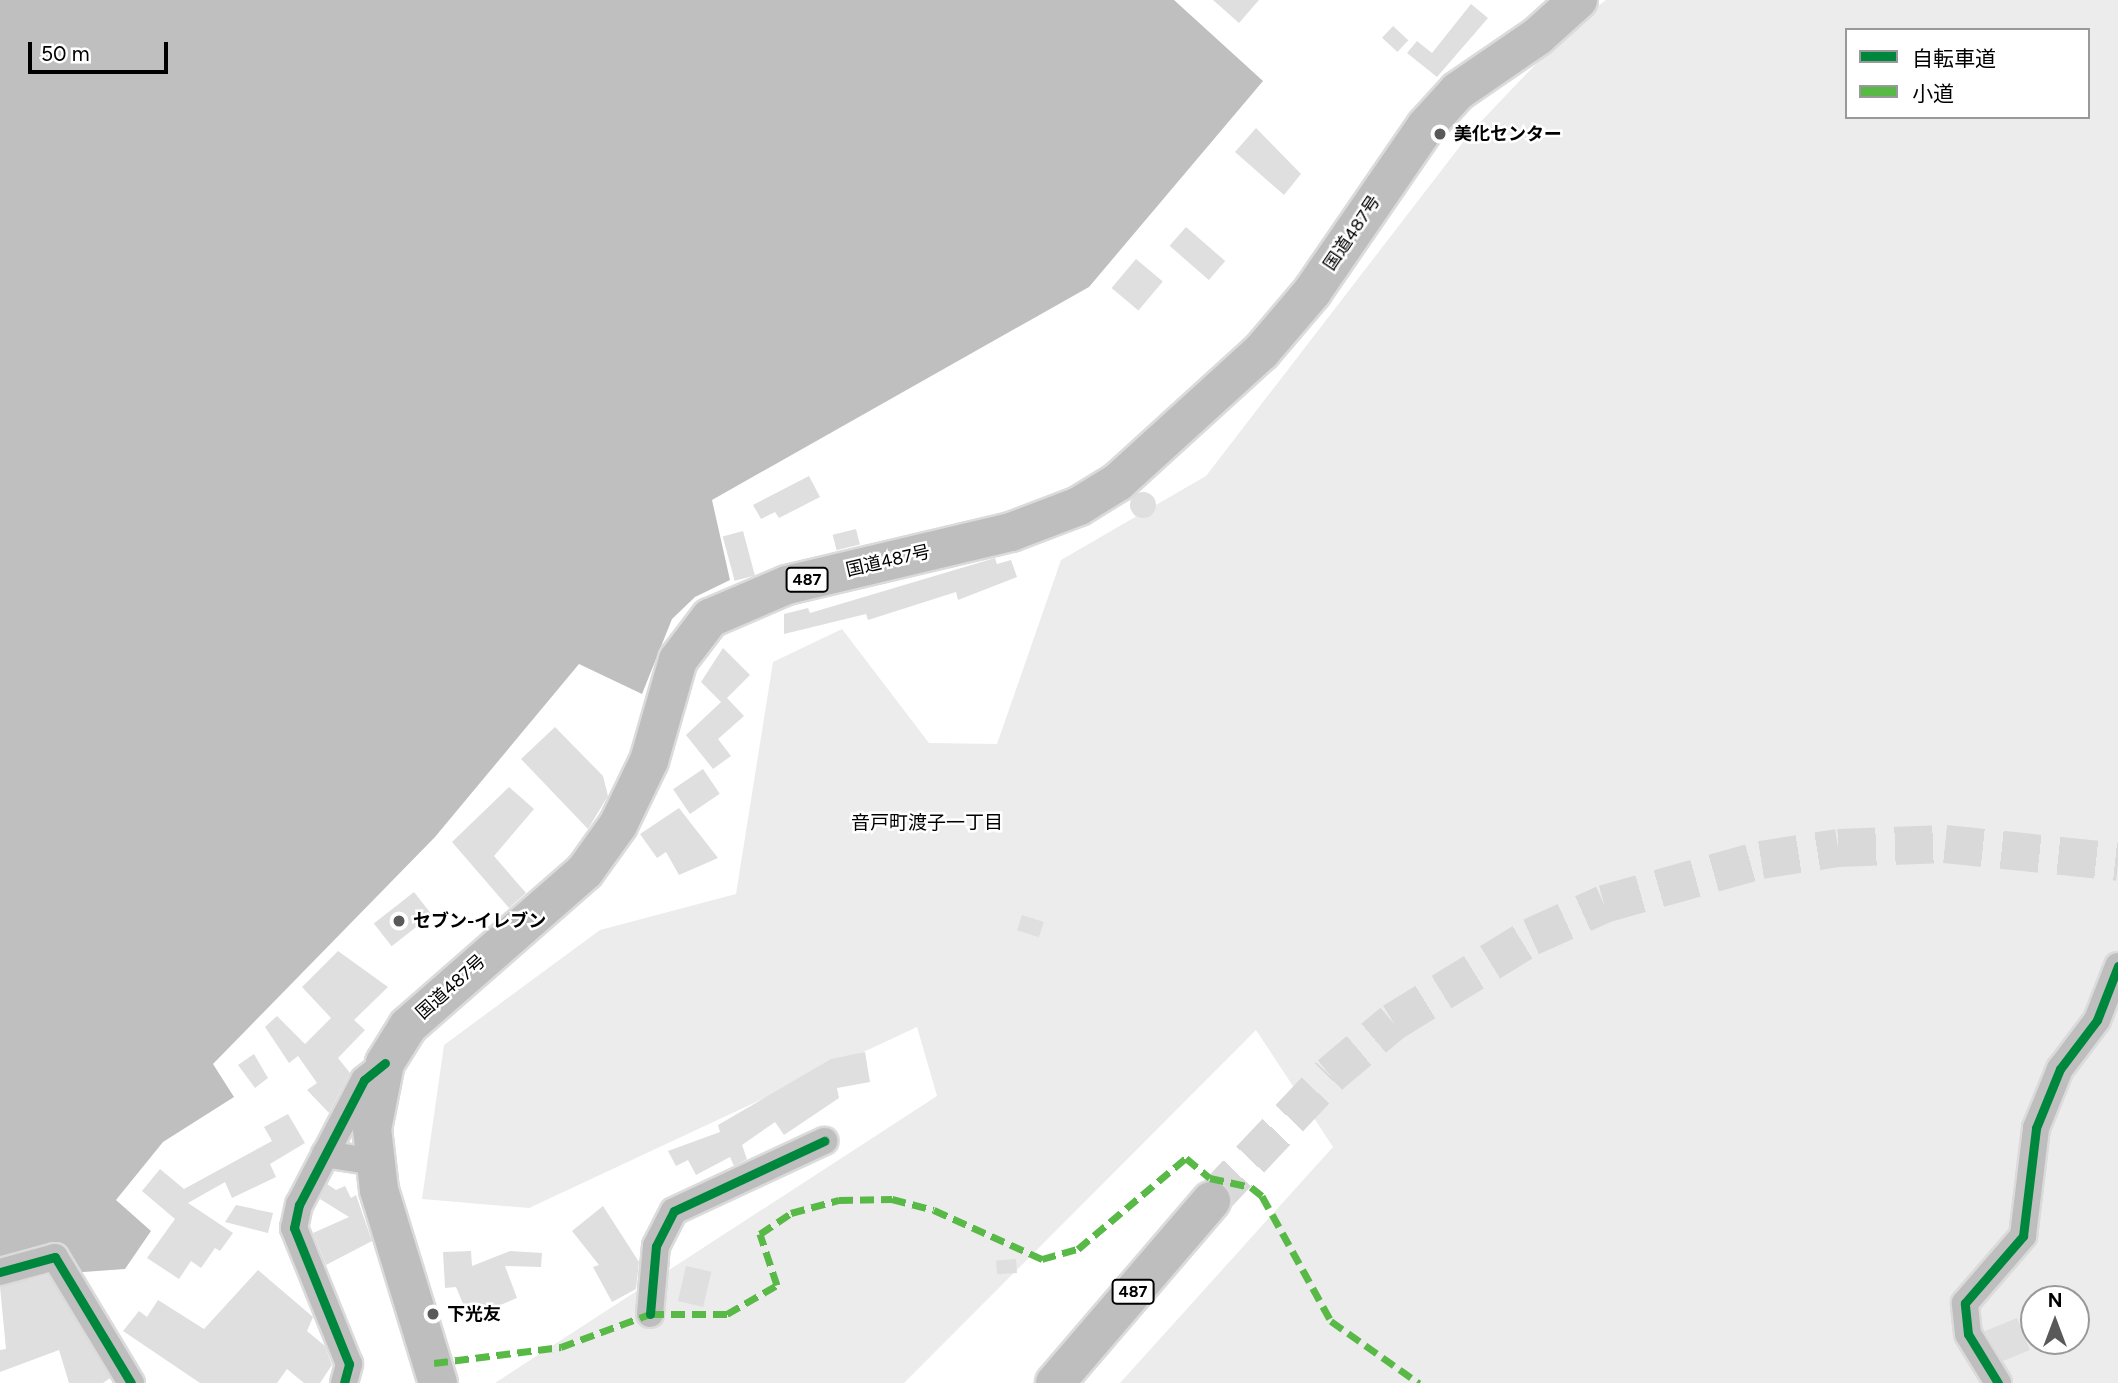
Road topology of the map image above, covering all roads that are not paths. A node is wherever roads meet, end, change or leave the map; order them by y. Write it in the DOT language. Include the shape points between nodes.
graph roads {
  1 [pos="1577,0"];
  2 [pos="2118,966"];
  3 [pos="385,1063"];
  4 [pos="824,1141"];
  5 [pos="325,1154"];
  6 [pos="374,1162"];
  7 [pos="1211,1201"];
  8 [pos="0,1272"];
  9 [pos="650,1314"];
  10 [pos="131,1383"];
  11 [pos="344,1383"];
  12 [pos="438,1383"];
  13 [pos="1055,1383"];
  14 [pos="1998,1383"];
  1 -- 3 [label="highway, 国道487号 / 487" via="1538,36 1458,91 1426,125 1312,292 1261,352 1118,482 1079,506 1011,532 787,585 710,618 678,660 649,761 618,825 585,871 408,1026"];
  2 -- 14 [label="street" via="2097,1020 2060,1069 2036,1128 2023,1236 1965,1303 1968,1334"];
  3 -- 5 [label="street" via="364,1080"];
  3 -- 6 [label="highway, 国道487号 / 487" via="375,1096"];
  4 -- 9 [label="street" via="674,1211 656,1246"];
  5 -- 6 [label="street"];
  5 -- 11 [label="street" via="294,1228 349,1364"];
  6 -- 12 [label="highway, 国道487号 / 487"];
  7 -- 13 [label="highway, 487"];
  8 -- 10 [label="street" via="55,1257"];
}
